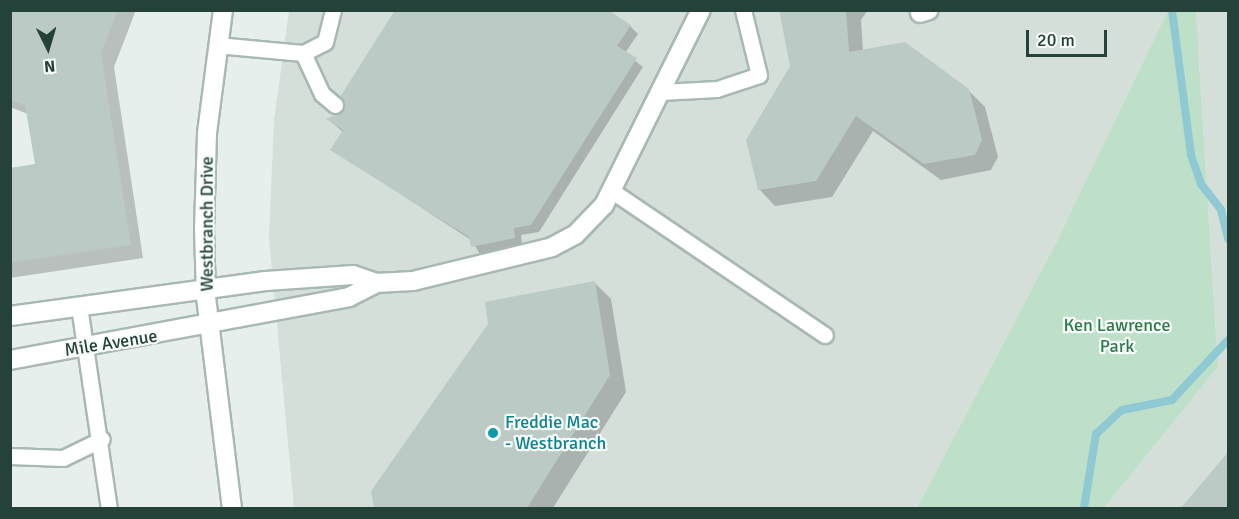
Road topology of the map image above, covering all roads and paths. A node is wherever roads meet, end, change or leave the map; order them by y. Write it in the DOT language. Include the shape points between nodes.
graph roads {
  1 [pos="223,10"];
  2 [pos="333,10"];
  3 [pos="701,10"];
  4 [pos="743,10"];
  5 [pos="217,45"];
  6 [pos="303,53"];
  7 [pos="661,92"];
  8 [pos="335,105"];
  9 [pos="612,191"];
  10 [pos="376,283"];
  11 [pos="206,287"];
  12 [pos="79,306"];
  13 [pos="10,316"];
  14 [pos="211,323"];
  15 [pos="825,335"];
  16 [pos="87,348"];
  17 [pos="10,360"];
  18 [pos="102,439"];
  19 [pos="10,456"];
  20 [pos="110,508"];
  21 [pos="232,508"];
  1 -- 5 [label="street, Westbranch Drive"];
  2 -- 6 [label="lane" via="325,42"];
  3 -- 7 [label="street"];
  4 -- 7 [label="lane" via="759,75 717,89"];
  5 -- 6 [label="lane"];
  5 -- 11 [label="street, Westbranch Drive" via="207,134"];
  6 -- 8 [label="lane" via="322,94"];
  7 -- 9 [label="street"];
  9 -- 10 [label="street" via="575,235 539,253 412,281"];
  9 -- 15 [label="lane"];
  10 -- 11 [label="street" via="353,275"];
  10 -- 14 [label="street, Mile Avenue" via="349,297"];
  11 -- 12 [label="street"];
  11 -- 14 [label="street, Westbranch Drive"];
  12 -- 13 [label="street"];
  12 -- 16 [label="lane"];
  14 -- 16 [label="street, Mile Avenue"];
  14 -- 21 [label="street, Westbranch Drive"];
  16 -- 17 [label="street, Mile Avenue"];
  16 -- 18 [label="lane"];
  18 -- 19 [label="lane" via="63,458"];
  18 -- 20 [label="lane"];
}
